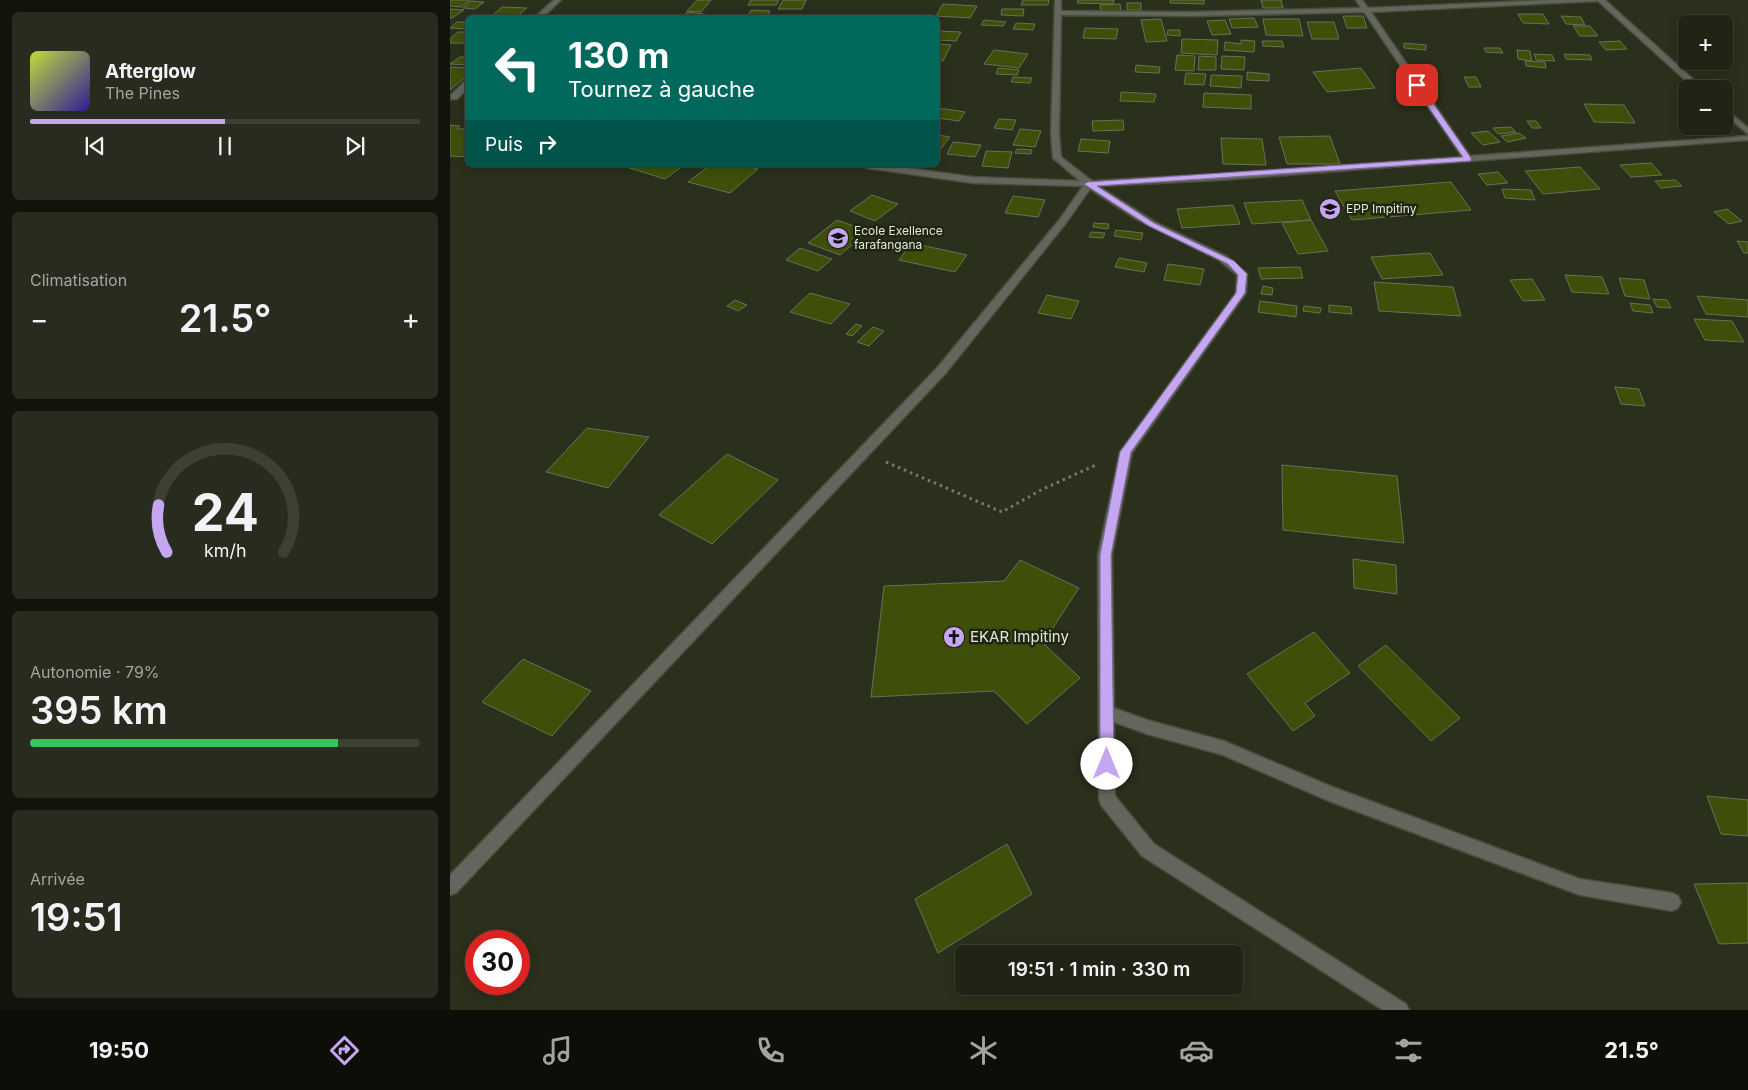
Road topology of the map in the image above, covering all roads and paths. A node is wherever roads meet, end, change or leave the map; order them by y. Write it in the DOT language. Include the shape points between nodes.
graph roads {
  1 [pos="558,0"];
  2 [pos="1058,0"];
  3 [pos="1359,0"];
  4 [pos="1595,0"];
  5 [pos="1601,0"];
  6 [pos="1366,10"];
  7 [pos="1058,13"];
  8 [pos="540,15"];
  9 [pos="1690,80"];
  10 [pos="465,86"];
  11 [pos="452,97"];
  12 [pos="465,98"];
  13 [pos="1733,118"];
  14 [pos="1748,132"];
  15 [pos="1748,138"];
  16 [pos="1468,159"];
  17 [pos="882,167"];
  18 [pos="1088,184"];
  19 [pos="864,452"];
  20 [pos="1126,452"];
  21 [pos="1106,712"];
  22 [pos="450,887"];
  23 [pos="1672,902"];
  24 [pos="1400,1010"];
  1 -- 8 [label="street"];
  2 -- 7 [label="street"];
  3 -- 6 [label="street"];
  4 -- 6 [label="street"];
  5 -- 9 [label="street"];
  6 -- 7 [label="street" via="1136,15"];
  6 -- 16 [label="street"];
  7 -- 18 [label="street" via="1057,158"];
  10 -- 11 [label="street"];
  11 -- 12 [label="street"];
  13 -- 14 [label="street"];
  15 -- 16 [label="street"];
  16 -- 18 [label="street"];
  17 -- 18 [label="street" via="973,180"];
  18 -- 19 [label="street" via="1063,221 941,371"];
  18 -- 20 [label="street" via="1152,224 1231,262 1242,274 1241,293"];
  19 -- 20 [label="path" via="1002,512 1041,490"];
  19 -- 22 [label="street"];
  20 -- 21 [label="street" via="1106,555"];
  21 -- 23 [label="street" via="1224,748 1329,793 1580,887"];
  21 -- 24 [label="street" via="1107,799 1148,850"];
}
